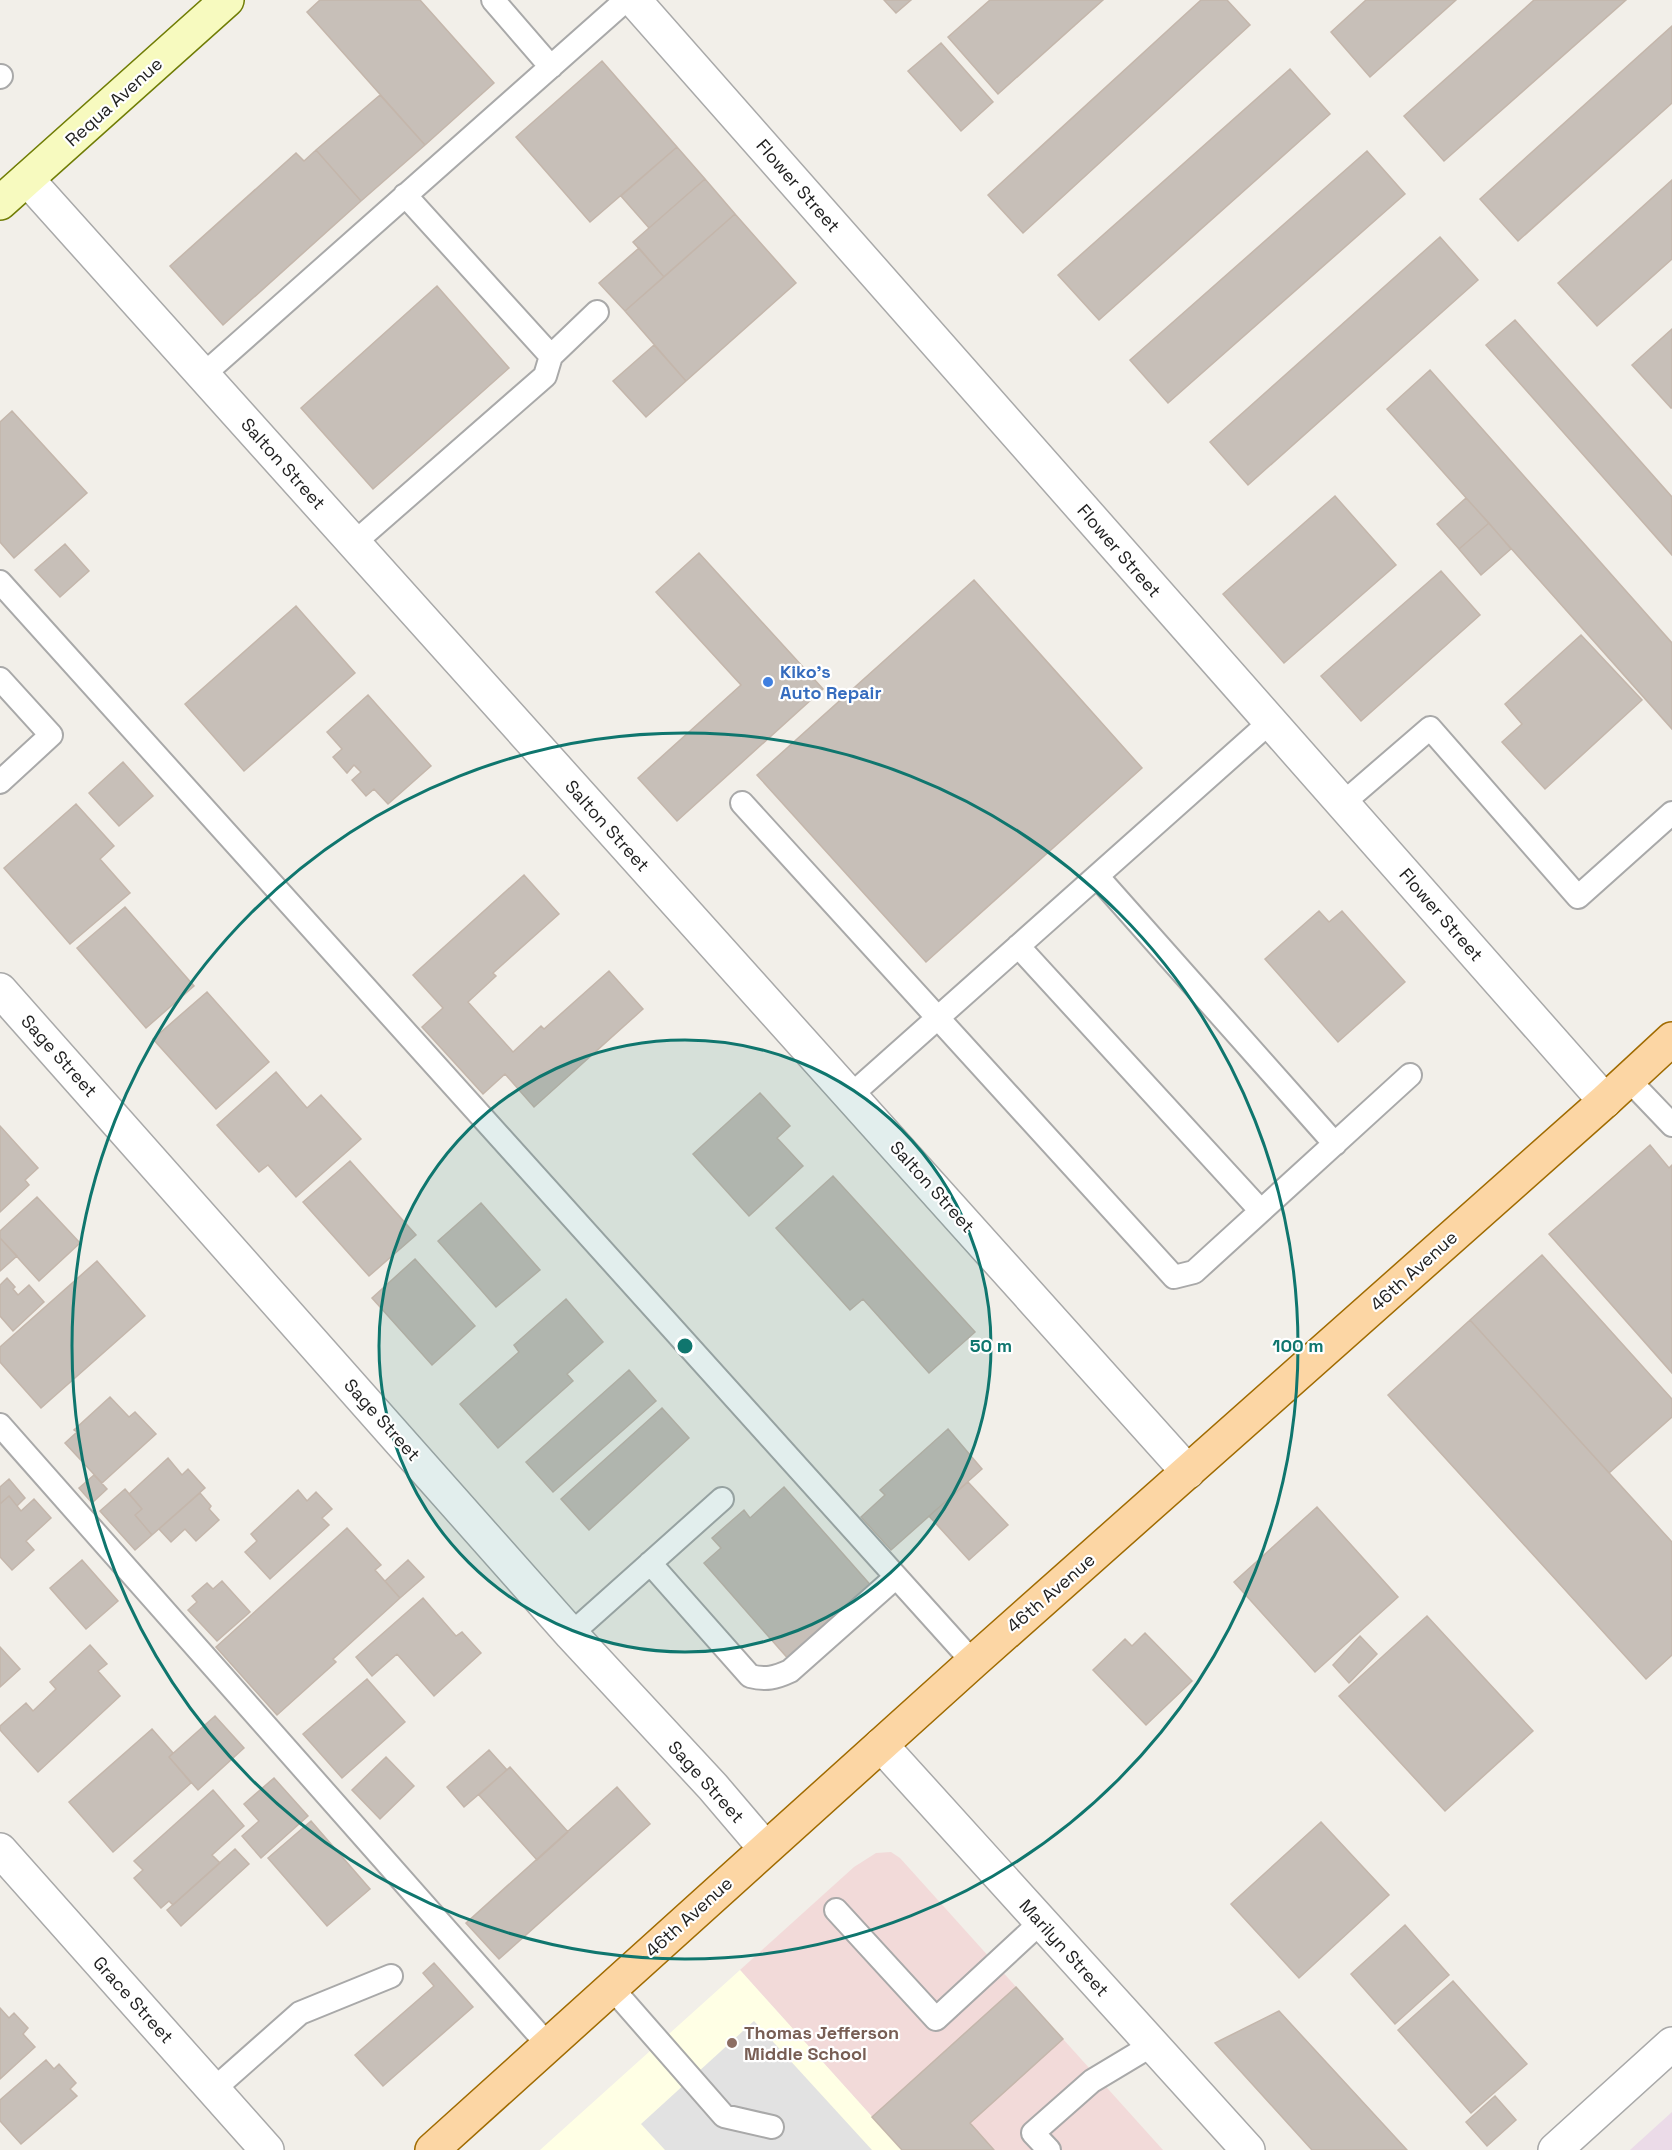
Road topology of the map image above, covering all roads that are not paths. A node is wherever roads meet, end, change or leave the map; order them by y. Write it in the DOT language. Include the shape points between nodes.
graph roads {
  1 [pos="227,0"];
  2 [pos="493,0"];
  3 [pos="626,0"];
  4 [pos="634,0"];
  5 [pos="551,67"];
  6 [pos="27,179"];
  7 [pos="405,195"];
  8 [pos="0,203"];
  9 [pos="597,312"];
  10 [pos="551,356"];
  11 [pos="202,375"];
  12 [pos="354,543"];
  13 [pos="0,582"];
  14 [pos="0,679"];
  15 [pos="1270,722"];
  16 [pos="0,782"];
  17 [pos="742,803"];
  18 [pos="1342,804"];
  19 [pos="1672,813"];
  20 [pos="1097,876"];
  21 [pos="1018,946"];
  22 [pos="0,990"];
  23 [pos="939,1018"];
  24 [pos="1672,1039"];
  25 [pos="1410,1075"];
  26 [pos="1617,1090"];
  27 [pos="850,1096"];
  28 [pos="1672,1125"];
  29 [pos="1335,1144"];
  30 [pos="1261,1211"];
  31 [pos="0,1425"];
  32 [pos="1188,1472"];
  33 [pos="722,1499"];
  34 [pos="650,1563"];
  35 [pos="896,1577"];
  36 [pos="572,1634"];
  37 [pos="973,1662"];
  38 [pos="880,1745"];
  39 [pos="765,1848"];
  40 [pos="0,1850"];
  41 [pos="836,1910"];
  42 [pos="1041,1922"];
  43 [pos="391,1976"];
  44 [pos="611,1987"];
  45 [pos="1672,2044"];
  46 [pos="548,2045"];
  47 [pos="1152,2045"];
  48 [pos="213,2090"];
  49 [pos="772,2127"];
  50 [pos="267,2150"];
  51 [pos="432,2150"];
  52 [pos="1049,2150"];
  53 [pos="1248,2150"];
  54 [pos="1555,2150"];
  1 -- 6 [label="street, Requa Avenue"];
  2 -- 5 [label="lane"];
  3 -- 5 [label="lane"];
  4 -- 15 [label="street, Flower Street"];
  5 -- 7 [label="lane"];
  6 -- 8 [label="street, Requa Avenue"];
  6 -- 11 [label="street, Salton Street"];
  7 -- 10 [label="lane"];
  7 -- 11 [label="lane"];
  9 -- 10 [label="lane"];
  10 -- 12 [label="lane" via="545,376"];
  11 -- 12 [label="street, Salton Street"];
  12 -- 27 [label="street, Salton Street"];
  13 -- 35 [label="lane"];
  14 -- 16 [label="lane" via="51,735"];
  15 -- 18 [label="street, Flower Street"];
  15 -- 20 [label="lane"];
  17 -- 23 [label="lane"];
  18 -- 19 [label="lane" via="1430,728 1578,897"];
  18 -- 26 [label="street, Flower Street"];
  20 -- 21 [label="lane"];
  20 -- 29 [label="lane"];
  21 -- 23 [label="lane"];
  21 -- 30 [label="lane"];
  22 -- 36 [label="street, Sage Street"];
  23 -- 27 [label="lane"];
  23 -- 30 [label="lane" via="1174,1277 1194,1272"];
  24 -- 26 [label="main road, 46th Avenue"];
  25 -- 29 [label="lane"];
  26 -- 28 [label="lane"];
  26 -- 32 [label="main road, 46th Avenue"];
  27 -- 32 [label="street, Salton Street"];
  29 -- 30 [label="lane"];
  31 -- 46 [label="lane"];
  32 -- 37 [label="main road, 46th Avenue"];
  33 -- 34 [label="lane"];
  34 -- 35 [label="lane" via="750,1676 761,1679 774,1679 790,1671"];
  34 -- 36 [label="lane"];
  35 -- 37 [label="lane"];
  36 -- 39 [label="street, Sage Street"];
  37 -- 38 [label="main road, 46th Avenue"];
  38 -- 39 [label="main road, 46th Avenue"];
  38 -- 42 [label="street, Marilyn Street"];
  39 -- 44 [label="main road, 46th Avenue"];
  40 -- 48 [label="street, Grace Street"];
  41 -- 42 [label="lane" via="936,2019"];
  42 -- 47 [label="street, Marilyn Street"];
  43 -- 48 [label="lane" via="300,2013"];
  44 -- 46 [label="main road, 46th Avenue"];
  44 -- 49 [label="lane" via="724,2116"];
  45 -- 54 [label="street"];
  46 -- 51 [label="main road, 46th Avenue"];
  47 -- 52 [label="lane" via="1092,2081 1033,2133"];
  47 -- 53 [label="street, Marilyn Street"];
  48 -- 50 [label="street, Grace Street"];
}
